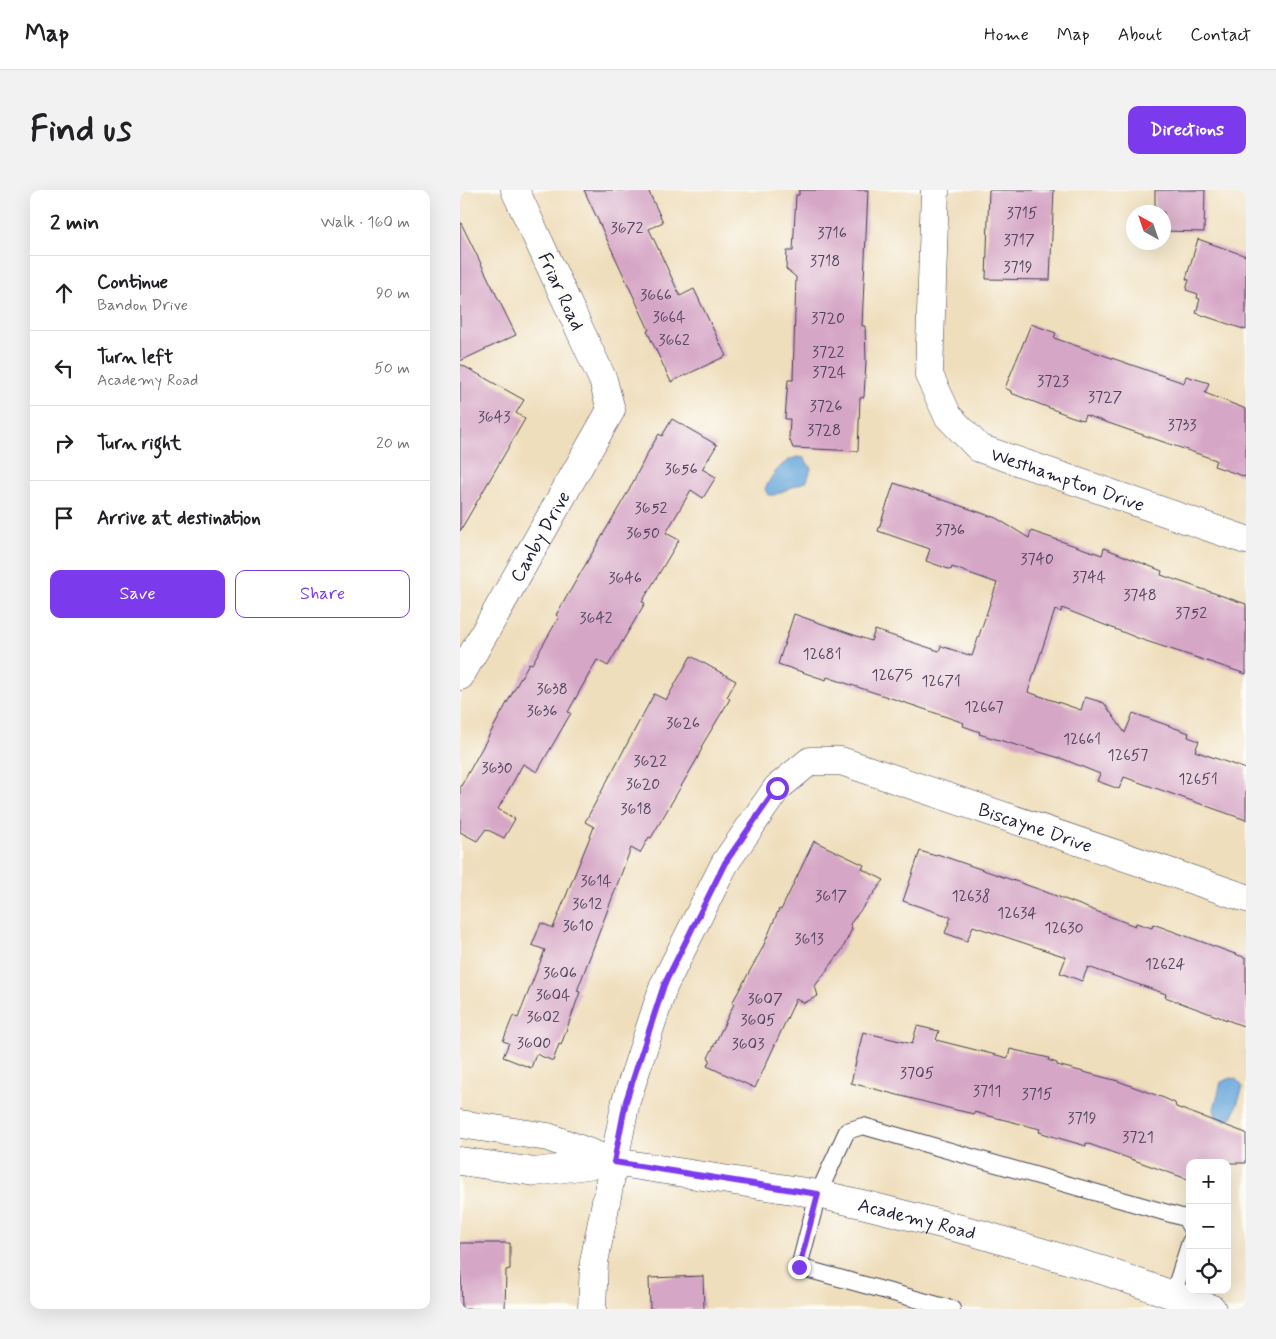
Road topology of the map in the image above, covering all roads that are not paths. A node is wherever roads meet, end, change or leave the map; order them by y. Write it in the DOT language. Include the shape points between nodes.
graph roads {
  1 [pos="515,190"];
  2 [pos="935,190"];
  3 [pos="607,393"];
  4 [pos="1246,540"];
  5 [pos="460,676"];
  6 [pos="1246,898"];
  7 [pos="460,1124"];
  8 [pos="460,1161"];
  9 [pos="614,1162"];
  10 [pos="818,1194"];
  11 [pos="1186,1220"];
  12 [pos="1188,1249"];
  13 [pos="1173,1295"];
  14 [pos="1205,1308"];
  15 [pos="592,1309"];
  16 [pos="952,1309"];
  1 -- 3 [label="street, Friar Road"];
  2 -- 4 [label="street, Westhampton Drive" via="929,375 948,416 978,448"];
  3 -- 5 [label="street, Canby Drive" via="611,410"];
  6 -- 9 [label="street, Biscayne Drive" via="842,761 810,761 777,788 725,863 664,985 626,1101"];
  7 -- 9 [label="street, Academy Road" via="548,1137"];
  8 -- 9 [label="street, Academy Road" via="535,1172"];
  9 -- 10 [label="street, Academy Road"];
  9 -- 15 [label="street" via="594,1262"];
  10 -- 11 [label="lane" via="847,1131 863,1126"];
  10 -- 13 [label="street, Academy Road" via="977,1233"];
  10 -- 16 [label="lane" via="799,1267"];
  12 -- 13 [label="lane"];
  13 -- 14 [label="street, Academy Road"];
}
